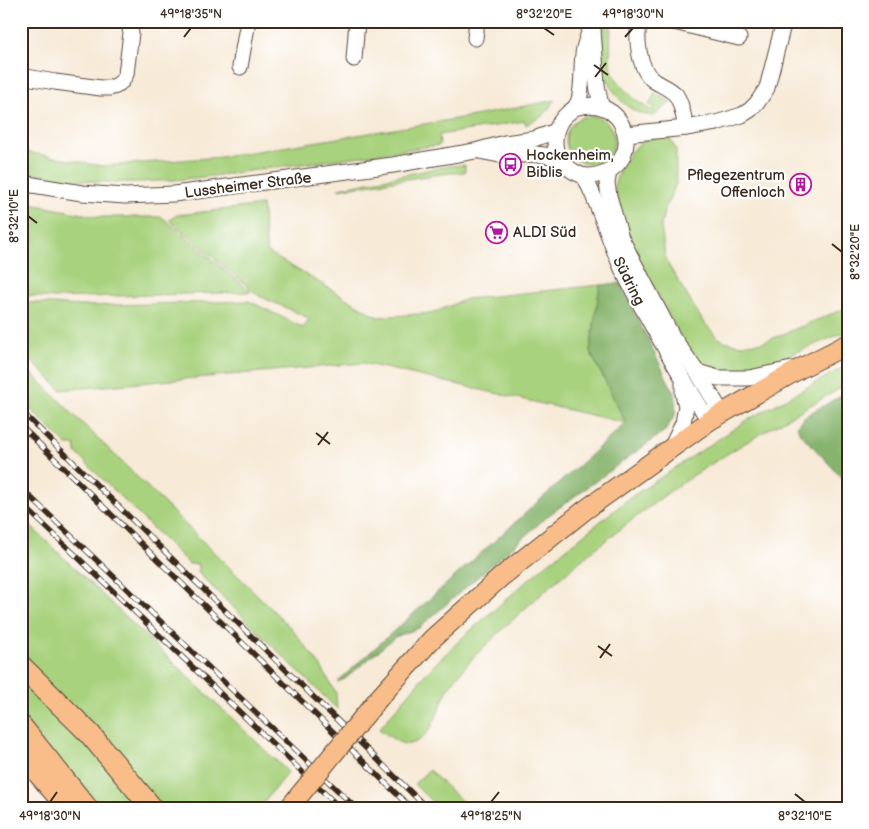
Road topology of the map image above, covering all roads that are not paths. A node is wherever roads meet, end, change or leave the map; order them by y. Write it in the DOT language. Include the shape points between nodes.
graph roads {
  1 [pos="128,21"];
  2 [pos="248,21"];
  3 [pos="357,21"];
  4 [pos="477,21"];
  5 [pos="640,21"];
  6 [pos="670,21"];
  7 [pos="784,21"];
  8 [pos="593,22"];
  9 [pos="475,38"];
  10 [pos="740,38"];
  11 [pos="354,59"];
  12 [pos="240,67"];
  13 [pos="21,76"];
  14 [pos="601,106"];
  15 [pos="575,108"];
  16 [pos="686,128"];
  17 [pos="556,131"];
  18 [pos="626,134"];
  19 [pos="475,151"];
  20 [pos="559,157"];
  21 [pos="609,172"];
  22 [pos="584,176"];
  23 [pos="21,183"];
  24 [pos="848,344"];
  25 [pos="801,368"];
  26 [pos="697,372"];
  27 [pos="684,381"];
  28 [pos="715,417"];
  29 [pos="672,446"];
  30 [pos="21,666"];
  31 [pos="21,726"];
  32 [pos="21,754"];
  33 [pos="68,808"];
  34 [pos="86,808"];
  35 [pos="152,808"];
  36 [pos="289,808"];
  1 -- 13 [label="street" via="132,33 126,74 116,86 102,88"];
  2 -- 12 [label="street"];
  3 -- 11 [label="street"];
  4 -- 9 [label="street"];
  5 -- 16 [label="street" via="638,40 644,68 652,79 676,95"];
  6 -- 10 [label="street"];
  7 -- 16 [label="street" via="768,88 757,103 729,120"];
  8 -- 14 [label="street"];
  8 -- 15 [label="street" via="583,52 579,99"];
  14 -- 15 [label="street" via="593,104"];
  14 -- 18 [label="street" via="622,122"];
  15 -- 17 [label="street" via="560,122"];
  16 -- 18 [label="street"];
  17 -- 19 [label="street, Lussheimer Straße"];
  17 -- 20 [label="street"];
  18 -- 21 [label="street" via="626,149 620,162"];
  19 -- 20 [label="street, Lussheimer Straße" via="505,156 536,154"];
  19 -- 23 [label="street, Lussheimer Straße" via="174,194 82,194"];
  20 -- 22 [label="street" via="565,166"];
  21 -- 22 [label="street"];
  21 -- 26 [label="street, Südring" via="609,196 621,238 672,336"];
  22 -- 27 [label="street, Südring" via="625,276"];
  24 -- 25 [label="main road"];
  25 -- 26 [label="street" via="749,378 718,378"];
  25 -- 28 [label="main road"];
  26 -- 28 [label="street, Südring"];
  27 -- 28 [label="street, Südring"];
  27 -- 29 [label="street, Südring" via="686,406"];
  28 -- 29 [label="main road"];
  29 -- 36 [label="main road, bridge" via="585,510 427,644"];
  30 -- 35 [label="highway" via="89,733"];
  31 -- 34 [label="highway"];
  32 -- 33 [label="highway"];
}
